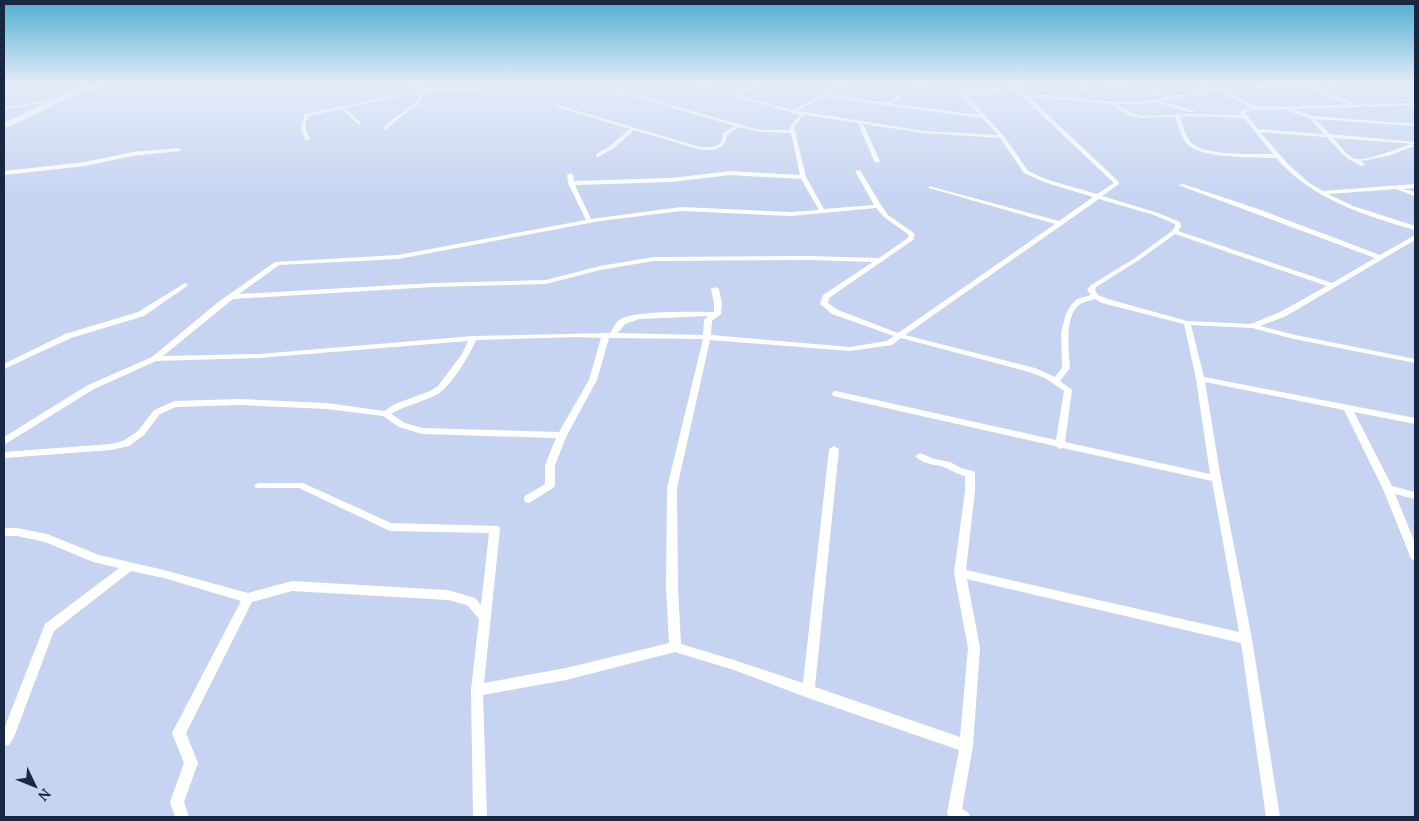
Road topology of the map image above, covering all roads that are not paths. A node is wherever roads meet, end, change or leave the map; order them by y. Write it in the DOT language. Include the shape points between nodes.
graph roads {
  1 [pos="304,122"];
  2 [pos="390,122"];
  3 [pos="611,122"];
  4 [pos="725,122"];
  5 [pos="795,122"];
  6 [pos="856,122"];
  7 [pos="988,122"];
  8 [pos="1053,122"];
  9 [pos="1180,122"];
  10 [pos="1251,122"];
  11 [pos="1316,122"];
  12 [pos="1390,122"];
  13 [pos="860,123"];
  14 [pos="1415,124"];
  15 [pos="738,126"];
  16 [pos="385,129"];
  17 [pos="633,129"];
  18 [pos="1258,130"];
  19 [pos="793,132"];
  20 [pos="1002,137"];
  21 [pos="1330,137"];
  22 [pos="308,139"];
  23 [pos="1413,143"];
  24 [pos="178,150"];
  25 [pos="598,155"];
  26 [pos="1277,156"];
  27 [pos="877,161"];
  28 [pos="1353,161"];
  29 [pos="1362,164"];
  30 [pos="858,172"];
  31 [pos="4,173"];
  32 [pos="570,175"];
  33 [pos="803,177"];
  34 [pos="571,184"];
  35 [pos="1181,185"];
  36 [pos="1415,186"];
  37 [pos="931,187"];
  38 [pos="1392,187"];
  39 [pos="1320,193"];
  40 [pos="1415,194"];
  41 [pos="1098,197"];
  42 [pos="878,206"];
  43 [pos="822,212"];
  44 [pos="590,220"];
  45 [pos="1060,223"];
  46 [pos="1415,228"];
  47 [pos="1174,232"];
  48 [pos="1415,237"];
  49 [pos="1379,257"];
  50 [pos="879,260"];
  51 [pos="185,285"];
  52 [pos="1332,285"];
  53 [pos="715,288"];
  54 [pos="1095,296"];
  55 [pos="231,297"];
  56 [pos="717,314"];
  57 [pos="1187,323"];
  58 [pos="1252,326"];
  59 [pos="610,335"];
  60 [pos="900,336"];
  61 [pos="707,337"];
  62 [pos="473,338"];
  63 [pos="155,358"];
  64 [pos="1415,361"];
  65 [pos="4,367"];
  66 [pos="1200,379"];
  67 [pos="1056,381"];
  68 [pos="836,394"];
  69 [pos="1348,409"];
  70 [pos="385,414"];
  71 [pos="1415,421"];
  72 [pos="562,435"];
  73 [pos="4,442"];
  74 [pos="1060,446"];
  75 [pos="834,448"];
  76 [pos="4,455"];
  77 [pos="920,456"];
  78 [pos="1216,479"];
  79 [pos="259,486"];
  80 [pos="1388,490"];
  81 [pos="1415,495"];
  82 [pos="529,499"];
  83 [pos="4,532"];
  84 [pos="1415,556"];
  85 [pos="128,567"];
  86 [pos="960,573"];
  87 [pos="248,598"];
  88 [pos="485,618"];
  89 [pos="1246,640"];
  90 [pos="675,647"];
  91 [pos="477,690"];
  92 [pos="808,692"];
  93 [pos="4,740"];
  94 [pos="966,746"];
  95 [pos="182,817"];
  96 [pos="480,817"];
  97 [pos="963,817"];
  98 [pos="1273,817"];
  1 -- 22 [label="street" via="303,131"];
  2 -- 16 [label="street"];
  3 -- 17 [label="street"];
  4 -- 15 [label="street"];
  5 -- 19 [label="street"];
  6 -- 13 [label="street"];
  7 -- 20 [label="street"];
  8 -- 41 [label="street" via="1117,183"];
  9 -- 26 [label="street" via="1191,146 1198,149 1225,154"];
  10 -- 18 [label="street"];
  11 -- 21 [label="street"];
  12 -- 14 [label="street"];
  13 -- 20 [label="street" via="924,132"];
  13 -- 27 [label="street"];
  15 -- 17 [label="street" via="725,134 724,142 712,149"];
  15 -- 19 [label="street"];
  17 -- 25 [label="street"];
  18 -- 21 [label="street"];
  18 -- 26 [label="street"];
  19 -- 33 [label="street"];
  20 -- 41 [label="street" via="1026,172"];
  21 -- 23 [label="street"];
  21 -- 28 [label="street"];
  23 -- 28 [label="street" via="1386,155"];
  24 -- 31 [label="street"];
  26 -- 39 [label="street" via="1303,182"];
  28 -- 29 [label="street"];
  30 -- 42 [label="street"];
  32 -- 34 [label="street"];
  33 -- 34 [label="street" via="730,173 671,180"];
  33 -- 43 [label="street"];
  34 -- 44 [label="street"];
  35 -- 49 [label="street" via="1238,203"];
  36 -- 38 [label="street"];
  37 -- 45 [label="street"];
  38 -- 39 [label="street"];
  38 -- 40 [label="street"];
  39 -- 46 [label="street"];
  41 -- 45 [label="street"];
  41 -- 47 [label="street" via="1172,220 1178,223"];
  42 -- 43 [label="street"];
  42 -- 50 [label="street" via="912,234 905,245"];
  43 -- 44 [label="street" via="791,214 681,209"];
  44 -- 55 [label="street" via="398,257 276,263"];
  45 -- 60 [label="street"];
  47 -- 52 [label="street"];
  47 -- 54 [label="street" via="1092,286"];
  48 -- 49 [label="street"];
  49 -- 52 [label="street"];
  50 -- 55 [label="street" via="654,259 546,282"];
  50 -- 60 [label="street" via="826,297 824,304 835,312"];
  51 -- 65 [label="street" via="141,314 68,336"];
  52 -- 58 [label="street" via="1283,314"];
  53 -- 56 [label="street"];
  54 -- 57 [label="street"];
  54 -- 67 [label="street" via="1078,302 1070,312 1064,335 1066,368"];
  55 -- 63 [label="street"];
  56 -- 59 [label="street" via="627,320"];
  56 -- 61 [label="street" via="708,320"];
  57 -- 58 [label="street"];
  57 -- 66 [label="street"];
  58 -- 64 [label="street"];
  59 -- 61 [label="street"];
  59 -- 62 [label="street"];
  59 -- 72 [label="street" via="593,380"];
  60 -- 61 [label="street" via="889,343 850,349"];
  60 -- 67 [label="street" via="1032,370"];
  61 -- 90 [label="street" via="672,488"];
  62 -- 63 [label="street" via="259,356"];
  62 -- 70 [label="street" via="466,354 441,388"];
  63 -- 73 [label="street" via="91,386"];
  66 -- 69 [label="street"];
  66 -- 78 [label="street"];
  67 -- 74 [label="street" via="1068,390"];
  68 -- 74 [label="street"];
  69 -- 71 [label="street"];
  69 -- 80 [label="street"];
  70 -- 72 [label="street" via="402,425 422,431"];
  70 -- 76 [label="street" via="240,402 175,404 157,412 126,444"];
  72 -- 82 [label="street" via="550,465 550,486"];
  74 -- 78 [label="street"];
  75 -- 92 [label="street"];
  77 -- 86 [label="street" via="970,474"];
  78 -- 89 [label="street"];
  79 -- 88 [label="street" via="300,484 390,526 495,529"];
  80 -- 81 [label="street"];
  80 -- 84 [label="street"];
  83 -- 85 [label="street" via="48,538 96,559"];
  85 -- 87 [label="street"];
  85 -- 93 [label="street" via="49,628"];
  86 -- 89 [label="street"];
  86 -- 94 [label="street" via="974,648"];
  87 -- 88 [label="street" via="292,586 448,596 471,601"];
  87 -- 95 [label="street" via="179,733 191,763 177,802"];
  88 -- 91 [label="street"];
  89 -- 98 [label="street"];
  90 -- 91 [label="street" via="566,674"];
  90 -- 92 [label="street"];
  91 -- 96 [label="street"];
  92 -- 94 [label="street"];
  94 -- 97 [label="street" via="954,813"];
}
